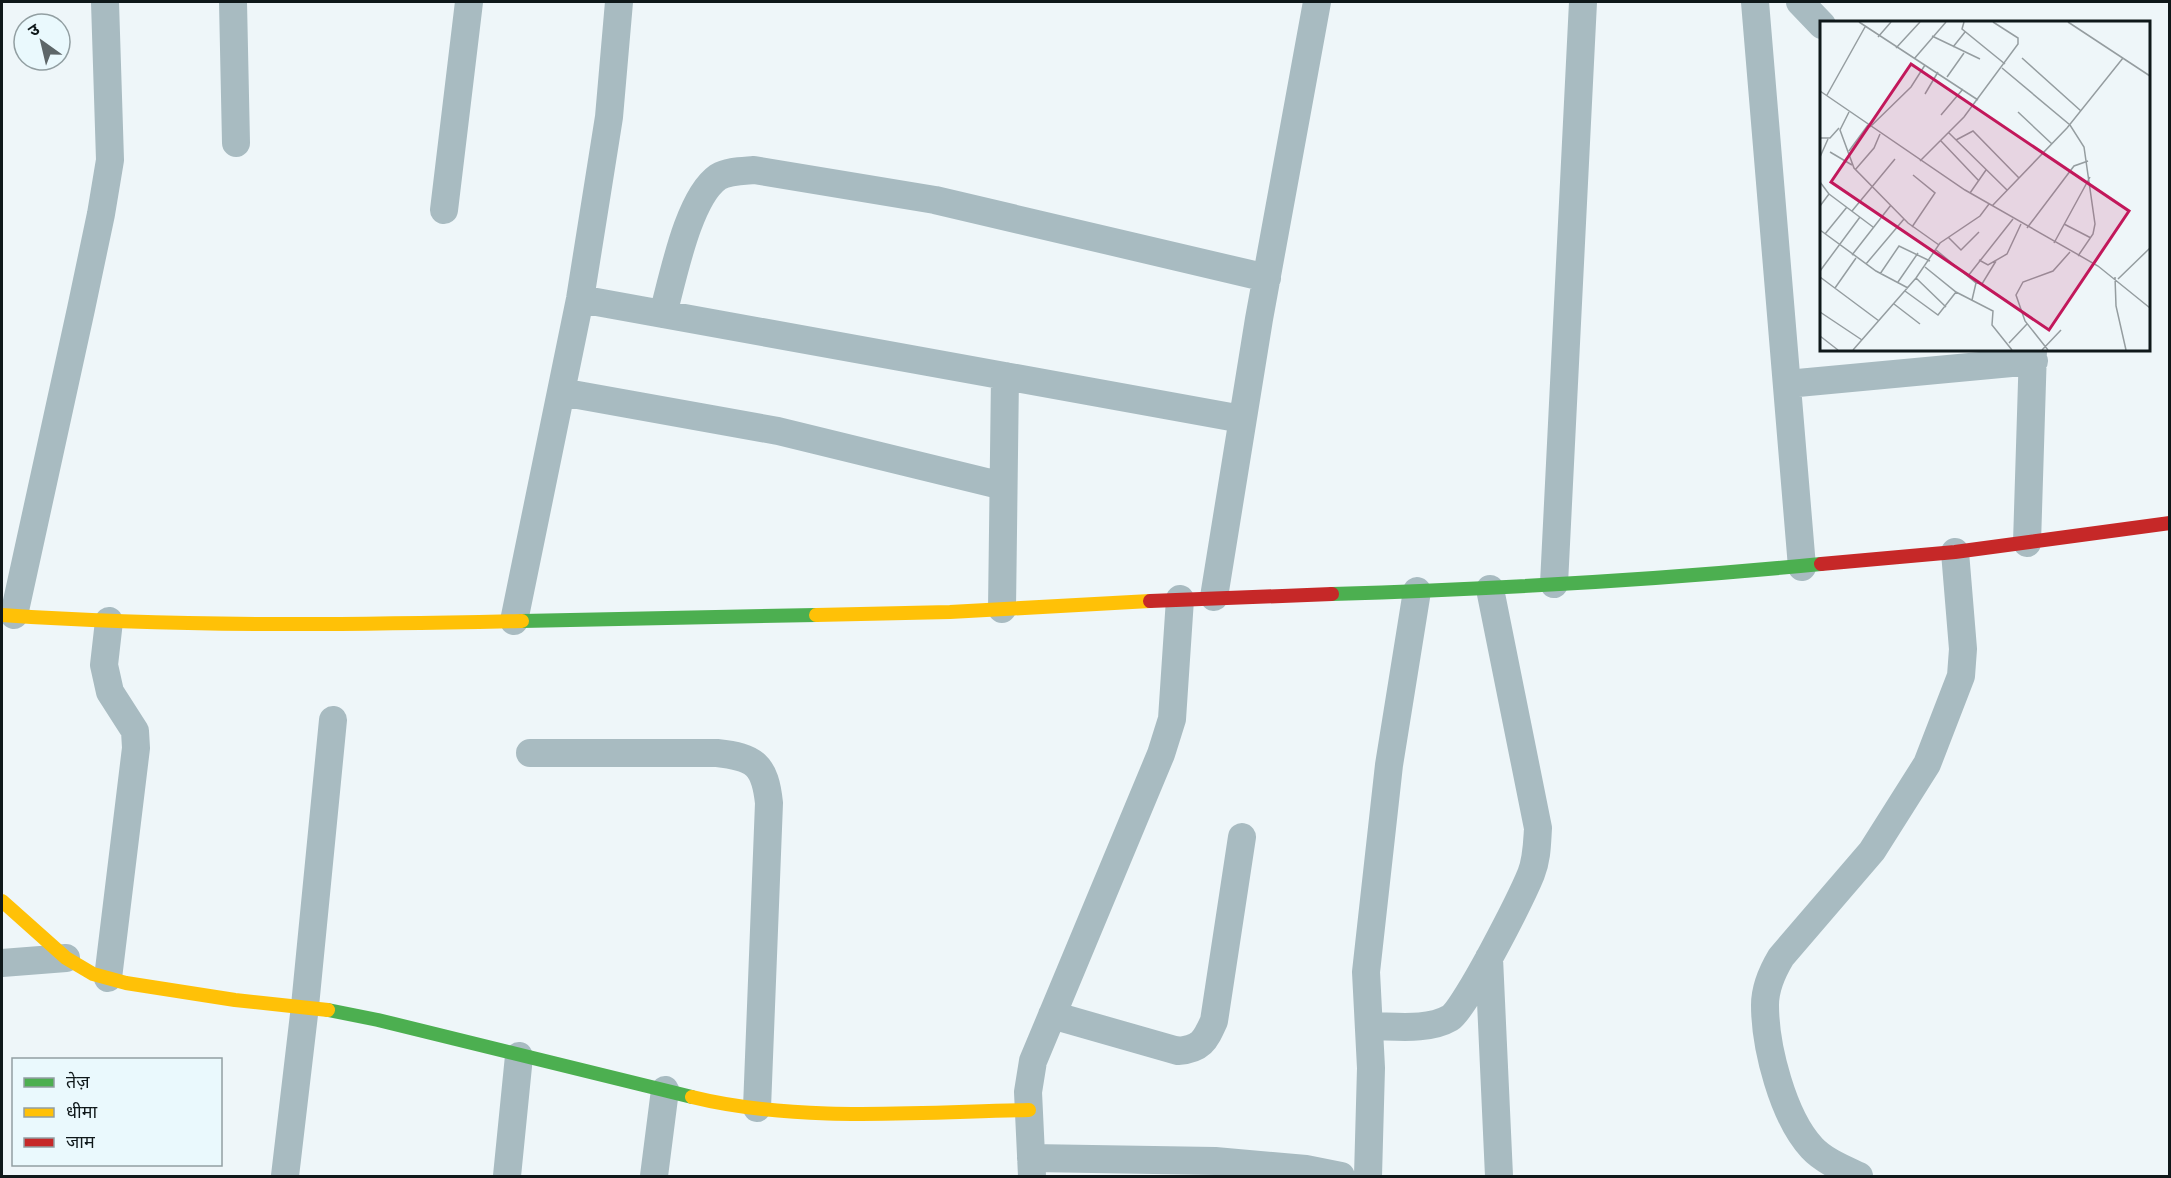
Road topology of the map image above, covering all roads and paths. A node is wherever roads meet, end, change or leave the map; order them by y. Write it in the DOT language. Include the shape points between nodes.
graph roads {
  1 [pos="105,2"];
  2 [pos="233,2"];
  3 [pos="469,2"];
  4 [pos="620,2"];
  5 [pos="1317,2"];
  6 [pos="1584,2"];
  7 [pos="1755,2"];
  8 [pos="1800,2"];
  9 [pos="1820,24"];
  10 [pos="236,143"];
  11 [pos="444,210"];
  12 [pos="1267,278"];
  13 [pos="580,299"];
  14 [pos="663,314"];
  15 [pos="2033,355"];
  16 [pos="1005,376"];
  17 [pos="1787,384"];
  18 [pos="561,392"];
  19 [pos="1242,419"];
  20 [pos="1003,486"];
  21 [pos="2169,523"];
  22 [pos="2027,543"];
  23 [pos="1955,552"];
  24 [pos="1802,567"];
  25 [pos="1554,584"];
  26 [pos="1490,589"];
  27 [pos="1417,591"];
  28 [pos="1214,597"];
  29 [pos="1180,599"];
  30 [pos="1002,609"];
  31 [pos="8,615"];
  32 [pos="108,621"];
  33 [pos="514,621"];
  34 [pos="333,720"];
  35 [pos="530,753"];
  36 [pos="1242,837"];
  37 [pos="2,901"];
  38 [pos="66,958"];
  39 [pos="1489,958"];
  40 [pos="2,963"];
  41 [pos="108,978"];
  42 [pos="305,1006"];
  43 [pos="1052,1015"];
  44 [pos="1369,1026"];
  45 [pos="519,1056"];
  46 [pos="665,1090"];
  47 [pos="757,1108"];
  48 [pos="1029,1110"];
  49 [pos="1032,1167"];
  50 [pos="285,1176"];
  51 [pos="507,1176"];
  52 [pos="654,1176"];
  53 [pos="1341,1176"];
  54 [pos="1368,1176"];
  55 [pos="1499,1176"];
  56 [pos="1859,1176"];
  1 -- 31 [label="street" via="110,160 90,267"];
  2 -- 10 [label="street"];
  3 -- 11 [label="street"];
  4 -- 13 [label="street" via="609,117"];
  5 -- 12 [label="street"];
  6 -- 25 [label="street"];
  7 -- 17 [label="street"];
  8 -- 9 [label="street"];
  12 -- 14 [label="street" via="935,200 754,170 737,171 718,177 704,191 692,214"];
  12 -- 19 [label="street"];
  13 -- 14 [label="street"];
  13 -- 18 [label="street"];
  14 -- 16 [label="street"];
  15 -- 17 [label="street"];
  15 -- 22 [label="street"];
  16 -- 19 [label="street"];
  16 -- 20 [label="street"];
  17 -- 24 [label="street"];
  18 -- 20 [label="street" via="778,431"];
  18 -- 33 [label="street"];
  19 -- 28 [label="street"];
  20 -- 30 [label="street"];
  21 -- 22 [label="street"];
  22 -- 23 [label="street"];
  23 -- 24 [label="street"];
  23 -- 56 [label="street" via="1963,649 1961,676 1927,764 1872,851 1781,957 1770,976 1765,1004 1769,1042 1784,1100 1795,1124 1813,1149"];
  24 -- 25 [label="street"];
  25 -- 26 [label="street"];
  26 -- 27 [label="street"];
  26 -- 39 [label="street" via="1538,828 1531,875"];
  27 -- 28 [label="street"];
  27 -- 44 [label="street" via="1389,765 1366,972"];
  28 -- 29 [label="street"];
  29 -- 30 [label="street"];
  29 -- 43 [label="street" via="1170,727"];
  30 -- 33 [label="street"];
  31 -- 32 [label="street"];
  32 -- 33 [label="street"];
  32 -- 41 [label="street" via="104,665 110,692 135,731 136,748"];
  34 -- 42 [label="street"];
  35 -- 47 [label="street" via="717,753 741,755 762,771 769,804"];
  36 -- 43 [label="street" via="1214,1021 1205,1041 1191,1050 1178,1051"];
  37 -- 38 [label="street"];
  38 -- 40 [label="street"];
  38 -- 41 [label="street" via="93,975"];
  39 -- 44 [label="street" via="1452,1017 1435,1024"];
  39 -- 55 [label="street"];
  41 -- 42 [label="street" via="235,1000"];
  42 -- 45 [label="street"];
  42 -- 50 [label="street"];
  43 -- 48 [label="street" via="1033,1061"];
  44 -- 54 [label="street"];
  45 -- 46 [label="street"];
  45 -- 51 [label="street"];
  46 -- 47 [label="street"];
  46 -- 52 [label="street"];
  47 -- 48 [label="street" via="842,1113"];
  48 -- 49 [label="street"];
  49 -- 53 [label="street" via="1215,1161"];
}
